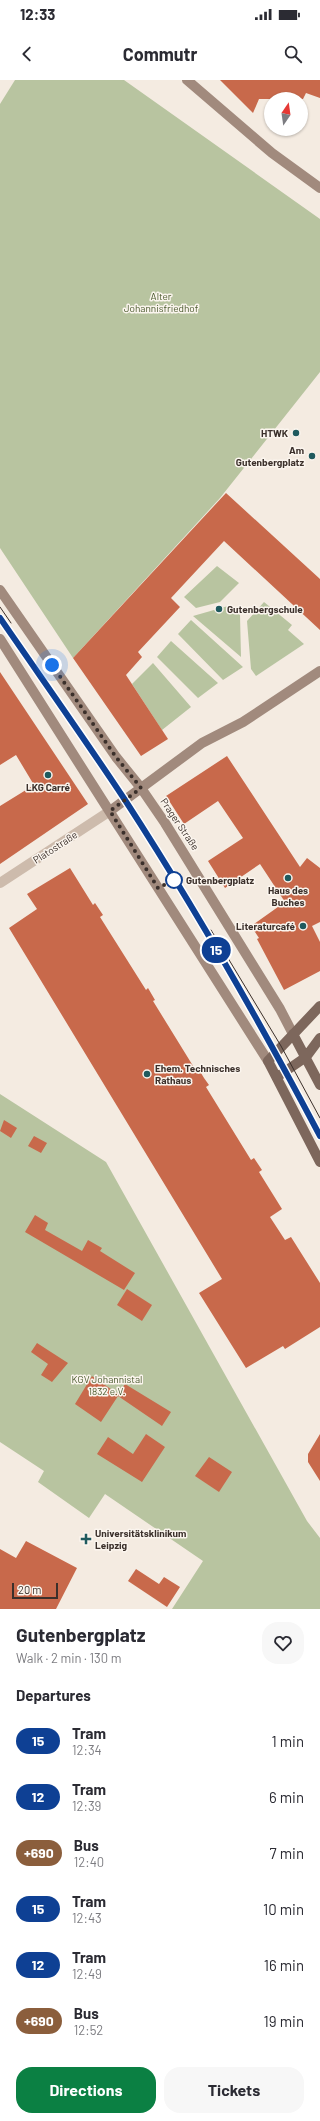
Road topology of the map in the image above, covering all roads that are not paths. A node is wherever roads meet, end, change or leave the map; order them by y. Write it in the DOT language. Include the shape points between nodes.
graph roads {
  1 [pos="187,80"];
  2 [pos="320,188"];
  3 [pos="0,590"];
  4 [pos="0,639"];
  5 [pos="320,671"];
  6 [pos="141,788"];
  7 [pos="110,811"];
  8 [pos="0,883"];
  9 [pos="320,1006"];
  10 [pos="293,1034"];
  11 [pos="320,1038"];
  12 [pos="306,1057"];
  13 [pos="268,1061"];
  14 [pos="277,1078"];
  15 [pos="320,1085"];
  16 [pos="320,1162"];
  1 -- 2 [label="main road" via="272,153"];
  3 -- 6 [label="main road, Prager Straße" via="116,757"];
  4 -- 7 [label="main road"];
  5 -- 6 [label="main road" via="243,722 202,743"];
  6 -- 7 [label="main road"];
  6 -- 10 [label="main road, Prager Straße" via="194,868"];
  7 -- 8 [label="street, Platostraße"];
  7 -- 13 [label="main road"];
  9 -- 10 [label="main road"];
  10 -- 12 [label="main road, Prager Straße"];
  10 -- 13 [label="main road"];
  11 -- 12 [label="main road"];
  12 -- 14 [label="main road"];
  12 -- 15 [label="main road, Prager Straße"];
  13 -- 14 [label="main road"];
  14 -- 16 [label="main road"];
}
